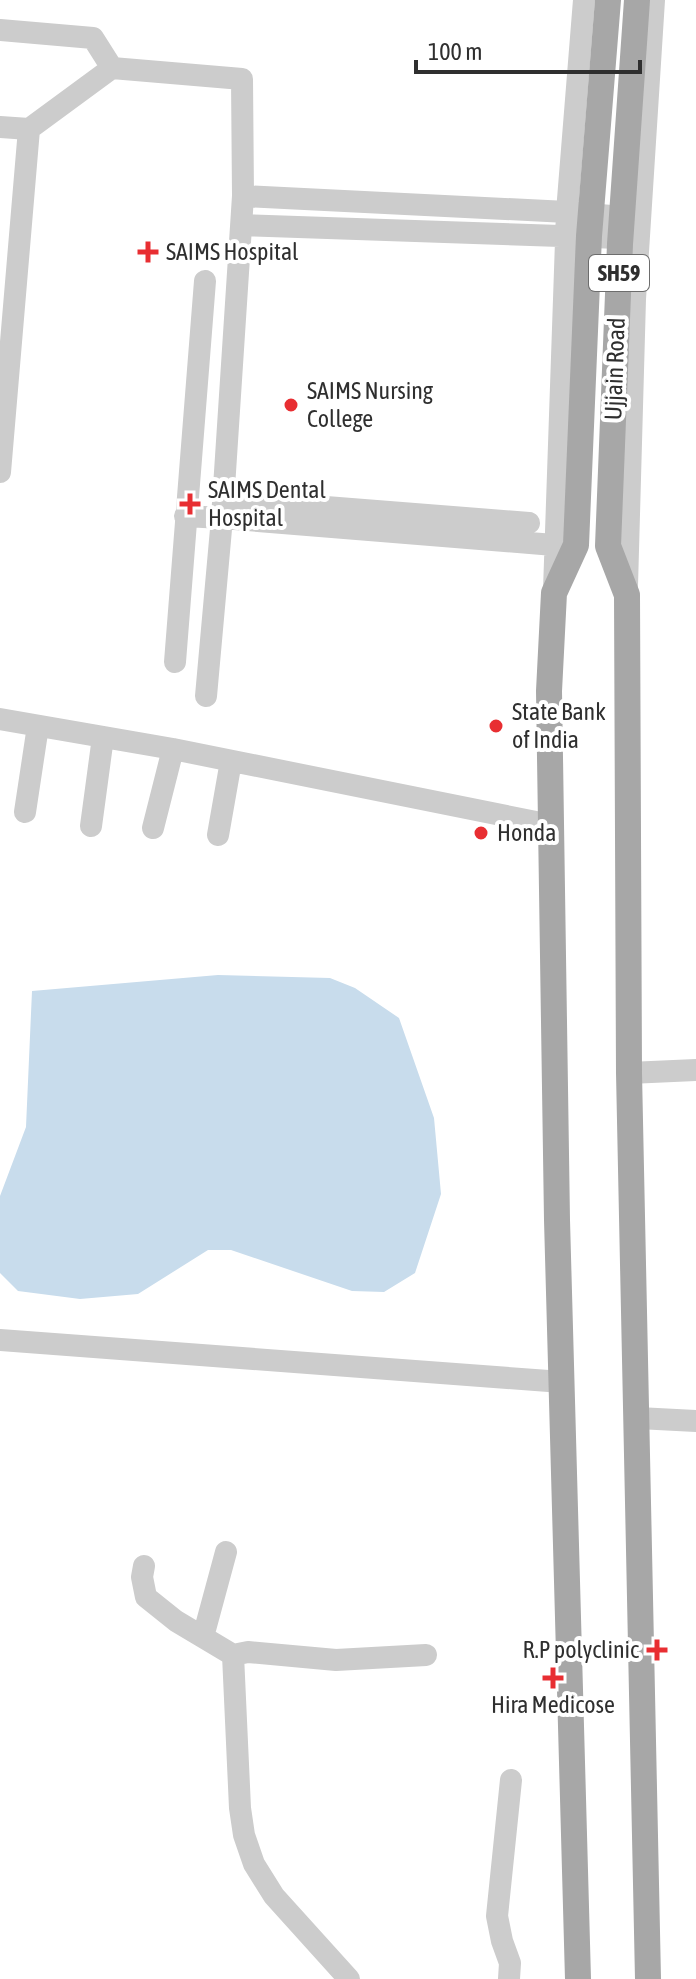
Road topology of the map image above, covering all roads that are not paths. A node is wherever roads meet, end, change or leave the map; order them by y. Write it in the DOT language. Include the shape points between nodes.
graph roads {
  1 [pos="584,0"];
  2 [pos="608,0"];
  3 [pos="637,0"];
  4 [pos="654,0"];
  5 [pos="0,30"];
  6 [pos="112,68"];
  7 [pos="0,128"];
  8 [pos="29,129"];
  9 [pos="243,196"];
  10 [pos="578,224"];
  11 [pos="242,225"];
  12 [pos="621,228"];
  13 [pos="205,281"];
  14 [pos="1,446"];
  15 [pos="0,472"];
  16 [pos="223,509"];
  17 [pos="185,516"];
  18 [pos="529,523"];
  19 [pos="565,545"];
  20 [pos="627,595"];
  21 [pos="175,662"];
  22 [pos="206,696"];
  23 [pos="0,719"];
  24 [pos="38,726"];
  25 [pos="103,737"];
  26 [pos="173,749"];
  27 [pos="231,761"];
  28 [pos="25,812"];
  29 [pos="551,825"];
  30 [pos="91,826"];
  31 [pos="153,828"];
  32 [pos="218,835"];
  33 [pos="696,1070"];
  34 [pos="629,1073"];
  35 [pos="0,1340"];
  36 [pos="562,1382"];
  37 [pos="638,1418"];
  38 [pos="696,1421"];
  39 [pos="226,1552"];
  40 [pos="144,1566"];
  41 [pos="203,1637"];
  42 [pos="233,1655"];
  43 [pos="426,1655"];
  44 [pos="511,1780"];
  45 [pos="349,1979"];
  46 [pos="509,1979"];
  47 [pos="578,1979"];
  48 [pos="648,1979"];
  1 -- 10 [label="street"];
  2 -- 10 [label="main road, Ujjain Road / SH59"];
  3 -- 12 [label="main road, Ujjain Road / SH59"];
  4 -- 20 [label="street" via="635,299"];
  5 -- 6 [label="street" via="93,38"];
  6 -- 8 [label="street"];
  6 -- 9 [label="street" via="242,79"];
  7 -- 8 [label="street"];
  8 -- 14 [label="street"];
  9 -- 10 [label="street"];
  9 -- 11 [label="street"];
  10 -- 11 [label="street"];
  10 -- 12 [label="street"];
  10 -- 19 [label="main road, Ujjain Road / SH59"];
  11 -- 16 [label="street"];
  12 -- 20 [label="main road, Ujjain Road / SH59" via="608,546"];
  13 -- 17 [label="street"];
  14 -- 15 [label="street"];
  16 -- 17 [label="street"];
  16 -- 18 [label="street"];
  16 -- 19 [label="street"];
  16 -- 22 [label="street"];
  17 -- 21 [label="street"];
  19 -- 29 [label="main road" via="554,593 549,691"];
  20 -- 34 [label="main road"];
  23 -- 24 [label="street"];
  24 -- 25 [label="street"];
  24 -- 28 [label="street"];
  25 -- 26 [label="street"];
  25 -- 30 [label="street"];
  26 -- 27 [label="street"];
  26 -- 31 [label="street"];
  27 -- 29 [label="street"];
  27 -- 32 [label="street"];
  29 -- 36 [label="main road"];
  33 -- 34 [label="street"];
  34 -- 37 [label="main road"];
  35 -- 36 [label="street"];
  36 -- 47 [label="main road"];
  37 -- 38 [label="street"];
  37 -- 48 [label="main road"];
  39 -- 41 [label="street"];
  40 -- 41 [label="street" via="146,1597"];
  41 -- 42 [label="street"];
  42 -- 43 [label="street" via="336,1660"];
  42 -- 45 [label="street" via="240,1808 254,1864 274,1896"];
  44 -- 46 [label="street" via="497,1916"];
}
